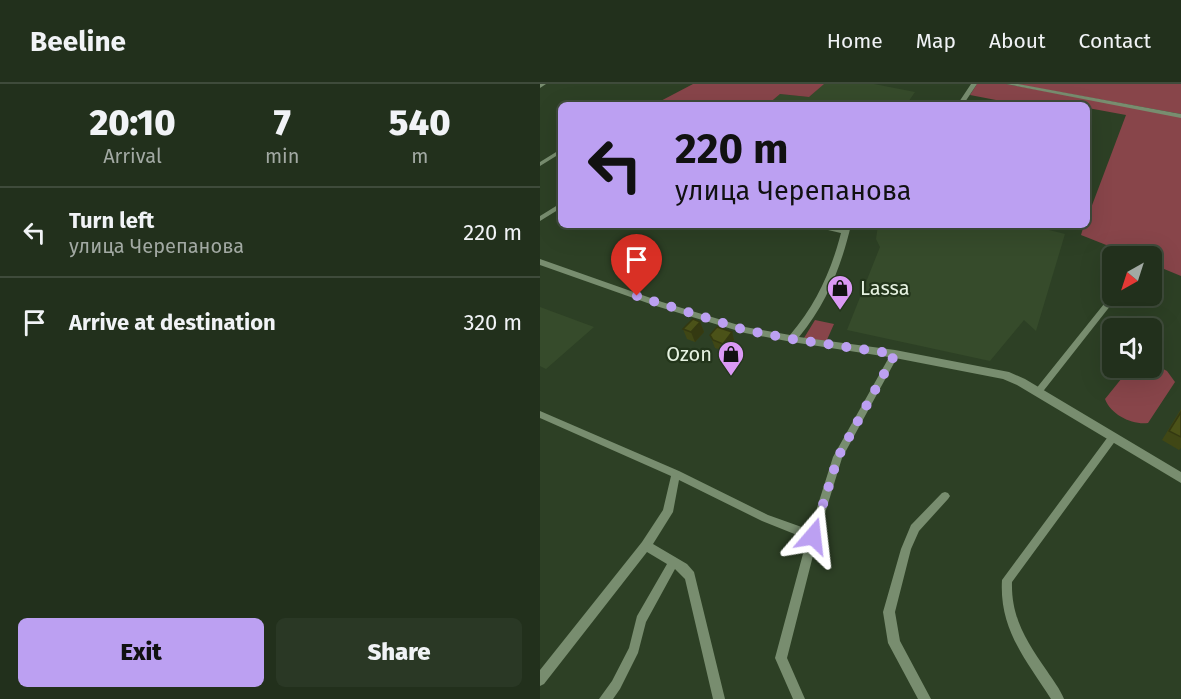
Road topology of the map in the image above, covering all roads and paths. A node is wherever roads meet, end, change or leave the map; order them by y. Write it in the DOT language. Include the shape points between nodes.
graph roads {
  1 [pos="974,84"];
  2 [pos="1009,84"];
  3 [pos="962,102"];
  4 [pos="1181,116"];
  5 [pos="558,153"];
  6 [pos="540,164"];
  7 [pos="558,207"];
  8 [pos="540,219"];
  9 [pos="846,229"];
  10 [pos="540,262"];
  11 [pos="1106,306"];
  12 [pos="792,339"];
  13 [pos="895,354"];
  14 [pos="1038,392"];
  15 [pos="540,414"];
  16 [pos="1113,437"];
  17 [pos="676,474"];
  18 [pos="1181,477"];
  19 [pos="945,496"];
  20 [pos="813,536"];
  21 [pos="646,546"];
  22 [pos="673,563"];
  23 [pos="540,680"];
  24 [pos="605,699"];
  25 [pos="719,699"];
  26 [pos="800,699"];
  27 [pos="925,699"];
  28 [pos="1058,699"];
  1 -- 3 [label="main road"];
  2 -- 4 [label="main road"];
  5 -- 6 [label="street"];
  7 -- 8 [label="street"];
  9 -- 12 [label="main road" via="828,287"];
  10 -- 12 [label="main road" via="723,324"];
  11 -- 14 [label="street"];
  12 -- 13 [label="main road"];
  13 -- 14 [label="main road" via="998,373"];
  13 -- 20 [label="street" via="838,457"];
  14 -- 16 [label="main road"];
  15 -- 17 [label="street"];
  16 -- 18 [label="main road"];
  16 -- 28 [label="street" via="1007,580 1006,608 1014,629"];
  17 -- 20 [label="street" via="765,518"];
  17 -- 21 [label="street" via="668,512"];
  19 -- 27 [label="street" via="915,528 889,612 894,643"];
  20 -- 26 [label="street" via="781,658"];
  21 -- 22 [label="street"];
  21 -- 23 [label="street"];
  22 -- 24 [label="street" via="641,620 634,649 616,685"];
  22 -- 25 [label="street" via="690,576"];
}
